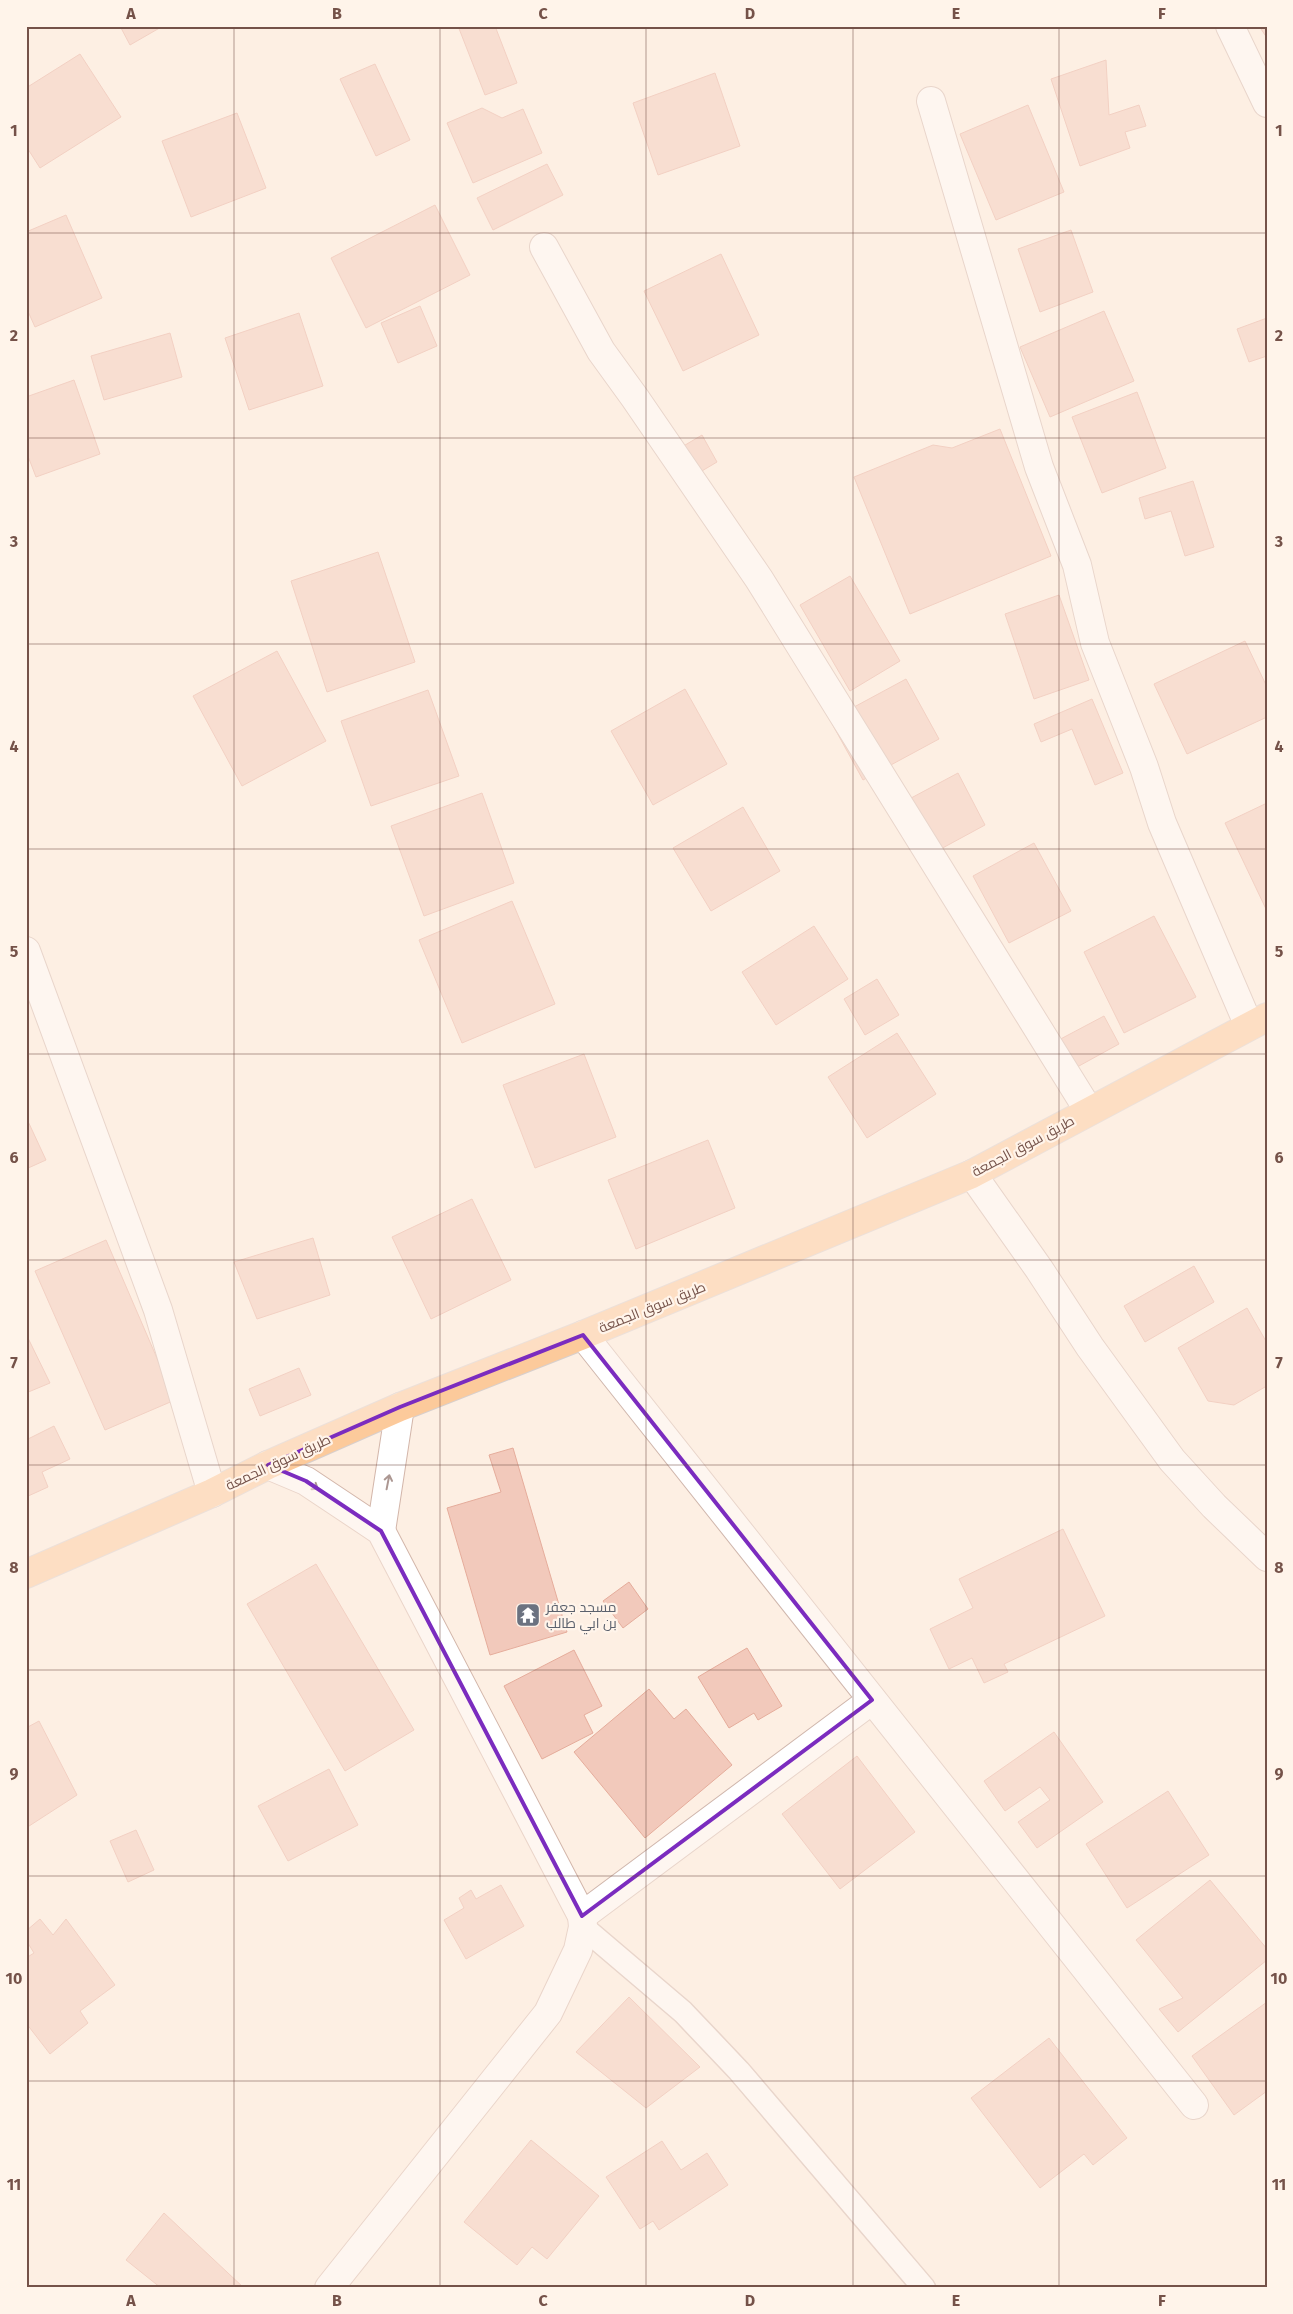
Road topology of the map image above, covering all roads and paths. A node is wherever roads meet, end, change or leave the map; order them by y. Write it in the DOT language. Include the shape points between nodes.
graph roads {
  1 [pos="1230,26"];
  2 [pos="931,102"];
  3 [pos="1267,103"];
  4 [pos="544,247"];
  5 [pos="26,952"];
  6 [pos="1258,1022"];
  7 [pos="1089,1111"];
  8 [pos="972,1174"];
  9 [pos="583,1335"];
  10 [pos="400,1407"];
  11 [pos="268,1464"];
  12 [pos="212,1494"];
  13 [pos="380,1531"];
  14 [pos="1267,1557"];
  15 [pos="26,1574"];
  16 [pos="872,1700"];
  17 [pos="582,1921"];
  18 [pos="1194,2106"];
  19 [pos="329,2288"];
  20 [pos="924,2288"];
  1 -- 3 [label="street"];
  2 -- 6 [label="street" via="1039,467 1077,565 1095,644 1144,766 1162,824"];
  4 -- 7 [label="street" via="600,350 759,579"];
  5 -- 12 [label="street" via="158,1310"];
  6 -- 7 [label="main road, طريق سوق الجمعة"];
  7 -- 8 [label="main road, طريق سوق الجمعة"];
  8 -- 9 [label="main road, طريق سوق الجمعة"];
  8 -- 14 [label="street" via="1172,1460"];
  9 -- 10 [label="main road, طريق سوق الجمعة"];
  9 -- 16 [label="street"];
  10 -- 11 [label="main road, طريق سوق الجمعة"];
  13 -- 10 [label="street, one-way"];
  11 -- 12 [label="main road, طريق سوق الجمعة"];
  11 -- 13 [label="street, one-way" via="306,1481"];
  12 -- 15 [label="main road, طريق سوق الجمعة"];
  13 -- 17 [label="street"];
  16 -- 17 [label="street"];
  16 -- 18 [label="street"];
  17 -- 19 [label="street" via="578,1950 548,2013"];
  17 -- 20 [label="lane" via="683,2012 745,2079"];
}
